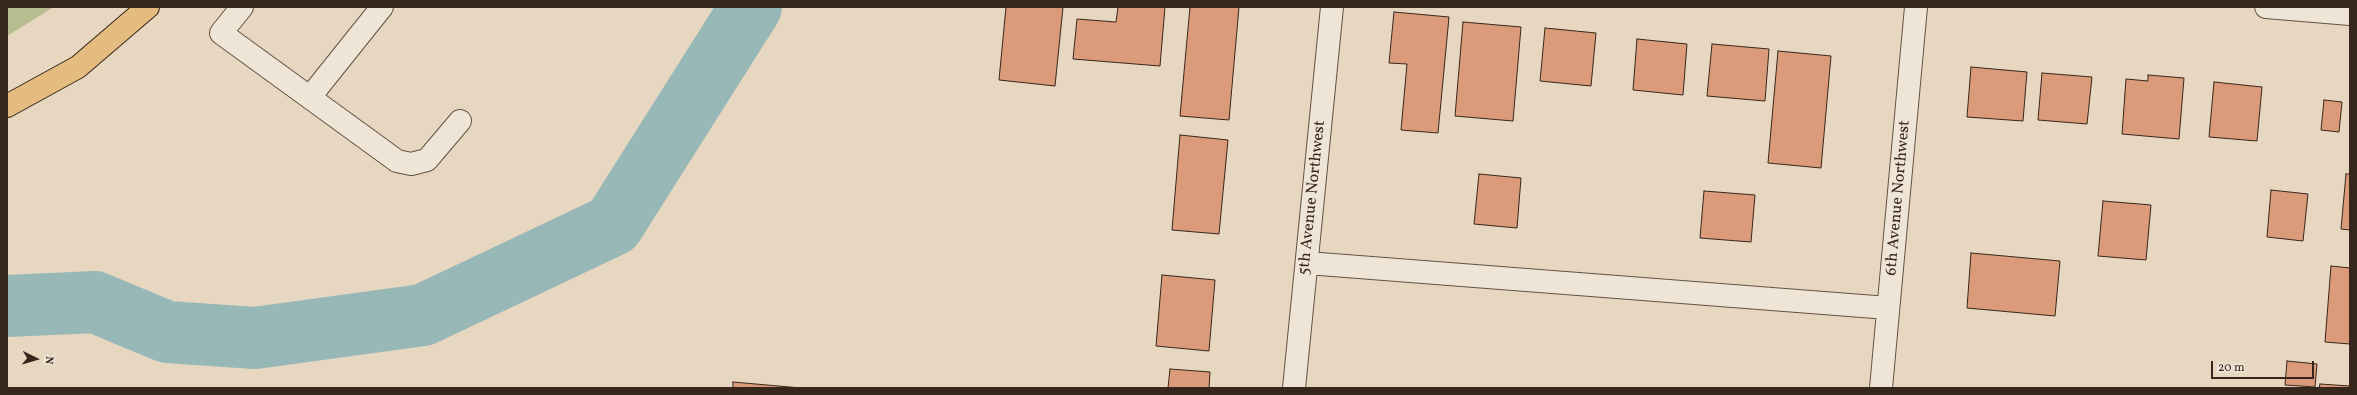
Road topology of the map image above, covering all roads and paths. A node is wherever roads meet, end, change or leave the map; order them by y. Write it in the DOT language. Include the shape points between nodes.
graph roads {
  1 [pos="148,7"];
  2 [pos="242,7"];
  3 [pos="382,7"];
  4 [pos="1332,7"];
  5 [pos="1916,7"];
  6 [pos="2266,7"];
  7 [pos="2350,14"];
  8 [pos="310,97"];
  9 [pos="7,106"];
  10 [pos="460,121"];
  11 [pos="1307,263"];
  12 [pos="1888,308"];
  13 [pos="1294,388"];
  14 [pos="1881,388"];
  1 -- 9 [label="main road" via="78,67"];
  2 -- 8 [label="street" via="221,34"];
  3 -- 8 [label="street"];
  4 -- 11 [label="street, 5th Avenue Northwest"];
  5 -- 12 [label="street, 6th Avenue Northwest"];
  6 -- 7 [label="street"];
  8 -- 10 [label="street" via="397,161 411,164 427,160"];
  11 -- 12 [label="street"];
  11 -- 13 [label="street, 5th Avenue Northwest"];
  12 -- 14 [label="street, 6th Avenue Northwest"];
}
